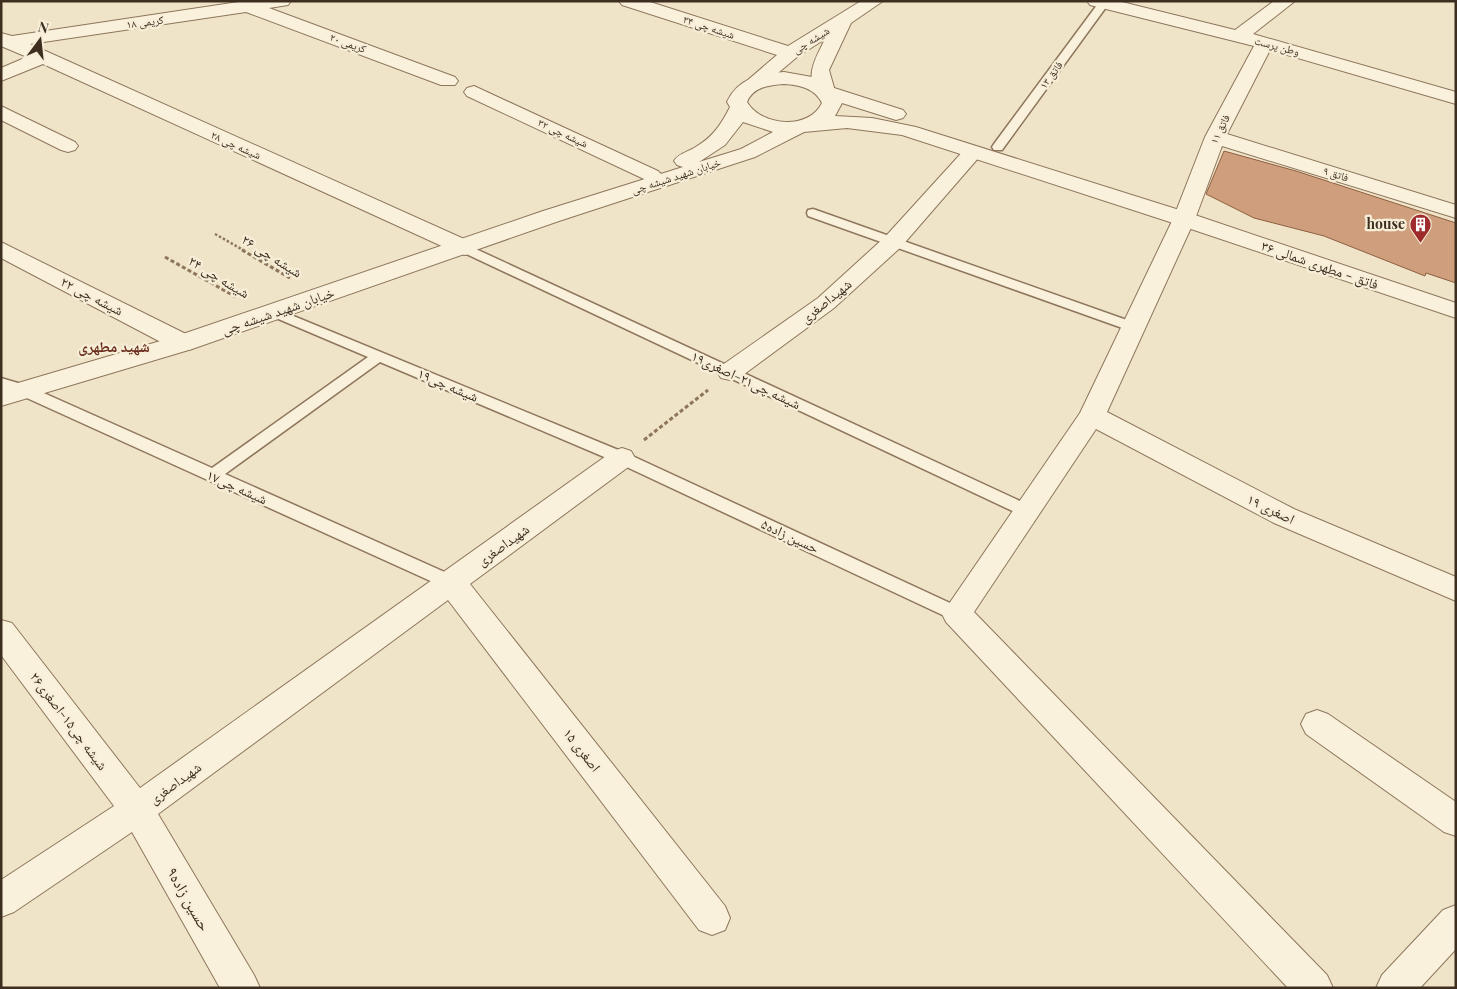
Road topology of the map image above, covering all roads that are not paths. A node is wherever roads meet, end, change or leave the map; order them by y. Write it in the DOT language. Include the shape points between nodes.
graph roads {
  1 [pos="282,1"];
  2 [pos="628,1"];
  3 [pos="874,1"];
  4 [pos="1285,1"];
  5 [pos="1100,2"];
  6 [pos="249,6"];
  7 [pos="842,21"];
  8 [pos="1239,36"];
  9 [pos="5,40"];
  10 [pos="1265,43"];
  11 [pos="790,53"];
  12 [pos="40,58"];
  13 [pos="1,76"];
  14 [pos="448,80"];
  15 [pos="752,85"];
  16 [pos="825,91"];
  17 [pos="474,92"];
  18 [pos="1456,98"];
  19 [pos="739,108"];
  20 [pos="1,112"];
  21 [pos="804,126"];
  22 [pos="1215,137"];
  23 [pos="68,146"];
  24 [pos="998,148"];
  25 [pos="973,152"];
  26 [pos="651,175"];
  27 [pos="1456,212"];
  28 [pos="813,213"];
  29 [pos="551,216"];
  30 [pos="1184,218"];
  31 [pos="893,242"];
  32 [pos="465,248"];
  33 [pos="1,249"];
  34 [pos="1456,311"];
  35 [pos="268,314"];
  36 [pos="1133,327"];
  37 [pos="183,343"];
  38 [pos="380,356"];
  39 [pos="730,372"];
  40 [pos="8,390"];
  41 [pos="1092,416"];
  42 [pos="622,458"];
  43 [pos="212,476"];
  44 [pos="1027,511"];
  45 [pos="452,582"];
  46 [pos="1456,590"];
  47 [pos="958,614"];
  48 [pos="1,632"];
  49 [pos="1317,724"];
  50 [pos="137,810"];
  51 [pos="1456,821"];
  52 [pos="1,900"];
  53 [pos="712,918"];
  54 [pos="1456,922"];
  55 [pos="242,988"];
  56 [pos="1314,988"];
  57 [pos="1395,988"];
  1 -- 6 [label="street, کریمی ۱۸"];
  2 -- 11 [label="street, شیشه چی ۳۴"];
  3 -- 7 [label="street, شیشه چی"];
  4 -- 8 [label="street"];
  5 -- 8 [label="street, وطن پرست"];
  5 -- 24 [label="lane, فاتق ۱۳"];
  6 -- 9 [label="street, کریمی ۱۸"];
  6 -- 14 [label="street, کریمی ۲۰"];
  7 -- 11 [label="street, شیشه چی"];
  7 -- 16 [label="street" via="820,70"];
  8 -- 10 [label="street, وطن پرست"];
  9 -- 12 [label="street, شیشه چی ۲۸"];
  10 -- 18 [label="street, وطن پرست"];
  10 -- 22 [label="street, فاتق ۱۱"];
  11 -- 15 [label="street, شیشه چی"];
  12 -- 13 [label="street"];
  12 -- 32 [label="street, شیشه چی ۲۸"];
  15 -- 16 [label="street" via="784,78 808,82"];
  15 -- 19 [label="street, شیشه چی" via="739,95"];
  16 -- 21 [label="street, خیابان شهید شیشه چی" via="832,103 831,109 819,120"];
  16 -- 24 [label="street"];
  17 -- 26 [label="street, شیشه چی ۳۲"];
  19 -- 21 [label="street" via="761,124 785,128"];
  19 -- 26 [label="street, خیابان شهید شیشه چی" via="727,134 714,146"];
  20 -- 23 [label="street"];
  21 -- 25 [label="street" via="849,121 881,124"];
  21 -- 29 [label="street, خیابان شهید شیشه چی" via="748,153"];
  22 -- 27 [label="street, فاتق ۹"];
  22 -- 30 [label="street, فاتق ۱۱"];
  24 -- 30 [label="street"];
  25 -- 30 [label="street"];
  25 -- 31 [label="street, شهیداصغری"];
  26 -- 29 [label="street, خیابان شهید شیشه چی"];
  28 -- 31 [label="lane"];
  29 -- 32 [label="street, خیابان شهید شیشه چی"];
  30 -- 34 [label="street, فاتق - مطهری شمالی ۳۶"];
  30 -- 36 [label="street"];
  31 -- 36 [label="lane"];
  31 -- 39 [label="street, شهیداصغری" via="826,303"];
  32 -- 35 [label="street, خیابان شهید شیشه چی"];
  32 -- 39 [label="lane, شیشه چی۲۱-اصغری۱۹"];
  33 -- 37 [label="street, شیشه چی ۲۲"];
  35 -- 37 [label="street, خیابان شهید شیشه چی"];
  35 -- 38 [label="lane, شیشه چی۱۹"];
  36 -- 41 [label="street"];
  37 -- 40 [label="street, خیابان شهید شیشه چی"];
  38 -- 42 [label="lane, شیشه چی۱۹"];
  38 -- 43 [label="lane"];
  39 -- 44 [label="lane, شیشه چی۲۱-اصغری۱۹"];
  40 -- 43 [label="lane, شیشه چی۱۷"];
  41 -- 44 [label="street"];
  41 -- 46 [label="street, اصغری ۱۹" via="1284,516"];
  42 -- 45 [label="street, شهیداصغری"];
  42 -- 47 [label="lane, حسین زاده۵"];
  43 -- 45 [label="lane, شیشه چی۱۷"];
  44 -- 47 [label="street"];
  45 -- 50 [label="street, شهیداصغری"];
  45 -- 53 [label="street, اصغری ۱۵"];
  47 -- 56 [label="street"];
  48 -- 50 [label="street, شیشه چی۱۵-اصغری۲۶"];
  49 -- 51 [label="street"];
  50 -- 52 [label="street, شهیداصغری"];
  50 -- 55 [label="street, حسین زاده۹"];
  54 -- 57 [label="street"];
}
